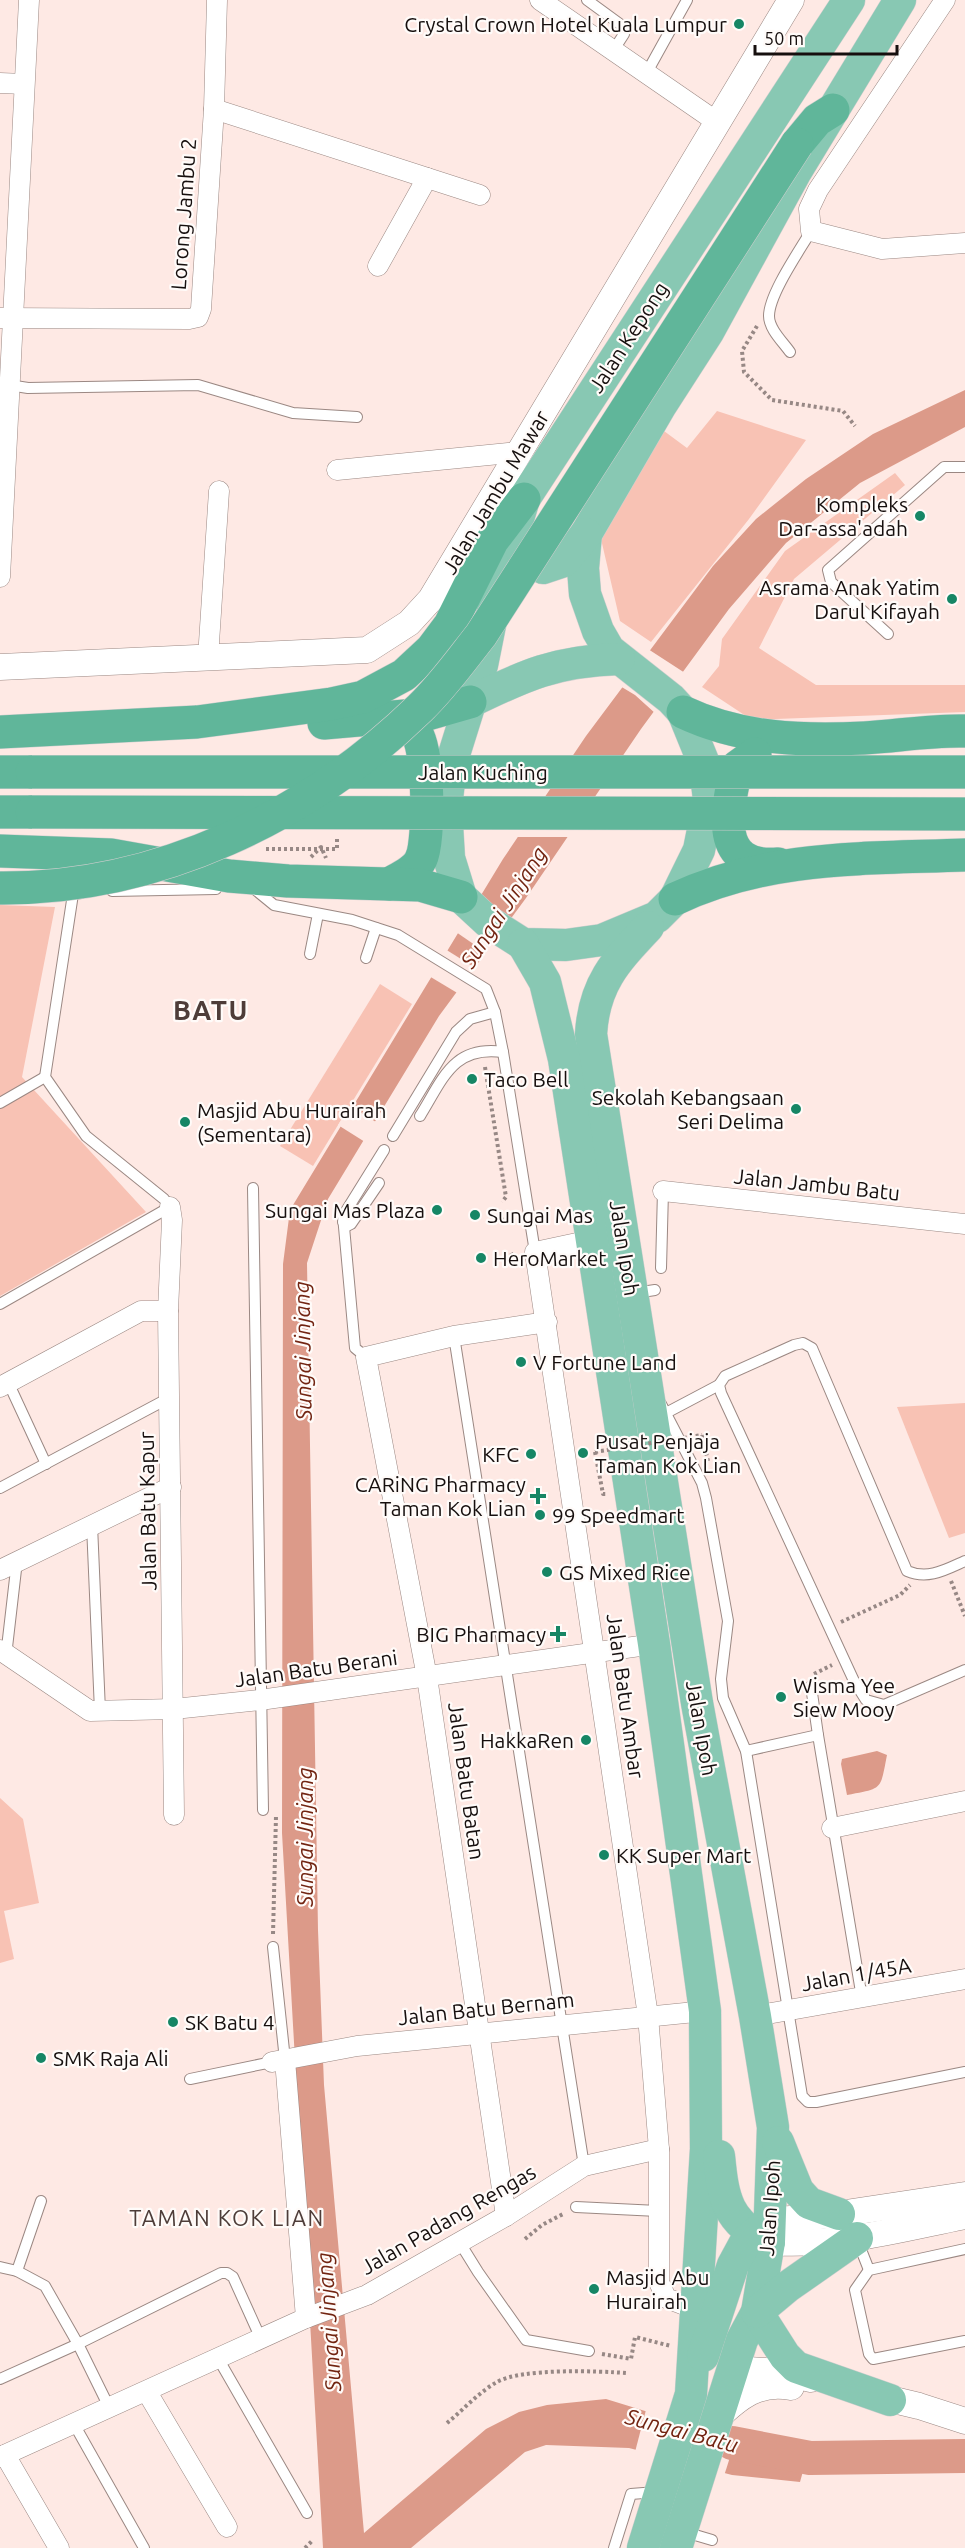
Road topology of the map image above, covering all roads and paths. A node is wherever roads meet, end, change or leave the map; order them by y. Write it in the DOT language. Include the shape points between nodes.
graph roads {
  1 [pos="29,0"];
  2 [pos="217,0"];
  3 [pos="540,0"];
  4 [pos="587,0"];
  5 [pos="687,0"];
  6 [pos="791,0"];
  7 [pos="849,0"];
  8 [pos="900,0"];
  9 [pos="945,0"];
  10 [pos="613,51"];
  11 [pos="646,74"];
  12 [pos="0,83"];
  13 [pos="24,84"];
  14 [pos="214,109"];
  15 [pos="833,110"];
  16 [pos="717,122"];
  17 [pos="427,178"];
  18 [pos="480,195"];
  19 [pos="811,231"];
  20 [pos="965,243"];
  21 [pos="378,266"];
  22 [pos="769,315"];
  23 [pos="7,318"];
  24 [pos="790,352"];
  25 [pos="9,385"];
  26 [pos="357,417"];
  27 [pos="855,426"];
  28 [pos="519,452"];
  29 [pos="965,467"];
  30 [pos="337,470"];
  31 [pos="219,491"];
  32 [pos="524,499"];
  33 [pos="586,534"];
  34 [pos="0,577"];
  35 [pos="888,634"];
  36 [pos="208,658"];
  37 [pos="619,659"];
  38 [pos="0,667"];
  39 [pos="470,702"];
  40 [pos="677,705"];
  41 [pos="378,718"];
  42 [pos="198,722"];
  43 [pos="965,731"];
  44 [pos="0,732"];
  45 [pos="863,738"];
  46 [pos="16,772"];
  47 [pos="965,772"];
  48 [pos="16,812"];
  49 [pos="965,814"];
  50 [pos="0,851"];
  51 [pos="965,855"];
  52 [pos="789,863"];
  53 [pos="389,884"];
  54 [pos="231,885"];
  55 [pos="0,888"];
  56 [pos="464,899"];
  57 [pos="666,908"];
  58 [pos="318,914"];
  59 [pos="376,928"];
  60 [pos="519,942"];
  61 [pos="310,954"];
  62 [pos="366,958"];
  63 [pos="495,1012"];
  64 [pos="503,1052"];
  65 [pos="485,1067"];
  66 [pos="45,1077"];
  67 [pos="0,1103"];
  68 [pos="420,1116"];
  69 [pos="393,1136"];
  70 [pos="384,1150"];
  71 [pos="379,1183"];
  72 [pos="253,1188"];
  73 [pos="663,1191"];
  74 [pos="502,1202"];
  75 [pos="170,1207"];
  76 [pos="510,1218"];
  77 [pos="501,1220"];
  78 [pos="343,1222"];
  79 [pos="965,1224"];
  80 [pos="591,1240"];
  81 [pos="535,1252"];
  82 [pos="511,1253"];
  83 [pos="517,1266"];
  84 [pos="661,1268"];
  85 [pos="0,1304"];
  86 [pos="168,1311"];
  87 [pos="547,1322"];
  88 [pos="454,1336"];
  89 [pos="366,1357"];
  90 [pos="642,1366"];
  91 [pos="4,1385"];
  92 [pos="718,1385"];
  93 [pos="169,1398"];
  94 [pos="666,1413"];
  95 [pos="702,1435"];
  96 [pos="46,1464"];
  97 [pos="171,1487"];
  98 [pos="0,1488"];
  99 [pos="603,1494"];
  100 [pos="93,1525"];
  101 [pos="965,1561"];
  102 [pos="8,1565"];
  103 [pos="946,1569"];
  104 [pos="919,1576"];
  105 [pos="965,1616"];
  106 [pos="830,1627"];
  107 [pos="654,1644"];
  108 [pos="3,1653"];
  109 [pos="596,1653"];
  110 [pos="845,1659"];
  111 [pos="505,1666"];
  112 [pos="965,1670"];
  113 [pos="427,1677"];
  114 [pos="811,1686"];
  115 [pos="260,1700"];
  116 [pos="710,1700"];
  117 [pos="174,1709"];
  118 [pos="100,1711"];
  119 [pos="818,1735"];
  120 [pos="746,1751"];
  121 [pos="965,1801"];
  122 [pos="263,1810"];
  123 [pos="276,1814"];
  124 [pos="174,1815"];
  125 [pos="832,1828"];
  126 [pos="273,1947"];
  127 [pos="965,1979"];
  128 [pos="862,1998"];
  129 [pos="788,2010"];
  130 [pos="705,2011"];
  131 [pos="648,2016"];
  132 [pos="755,2016"];
  133 [pos="560,2025"];
  134 [pos="480,2032"];
  135 [pos="285,2060"];
  136 [pos="965,2072"];
  137 [pos="190,2079"];
  138 [pos="773,2127"];
  139 [pos="659,2149"];
  140 [pos="584,2166"];
  141 [pos="965,2195"];
  142 [pos="41,2201"];
  143 [pos="576,2208"];
  144 [pos="658,2211"];
  145 [pos="506,2216"];
  146 [pos="965,2216"];
  147 [pos="848,2226"];
  148 [pos="764,2232"];
  149 [pos="525,2239"];
  150 [pos="460,2243"];
  151 [pos="965,2250"];
  152 [pos="0,2267"];
  153 [pos="869,2270"];
  154 [pos="17,2271"];
  155 [pos="695,2309"];
  156 [pos="757,2312"];
  157 [pos="307,2318"];
  158 [pos="261,2339"];
  159 [pos="965,2341"];
  160 [pos="78,2344"];
  161 [pos="671,2346"];
  162 [pos="589,2351"];
  163 [pos="219,2360"];
  164 [pos="733,2369"];
  165 [pos="626,2373"];
  166 [pos="0,2379"];
  167 [pos="147,2392"];
  168 [pos="890,2400"];
  169 [pos="698,2407"];
  170 [pos="110,2409"];
  171 [pos="965,2421"];
  172 [pos="447,2423"];
  173 [pos="74,2424"];
  174 [pos="2,2456"];
  175 [pos="663,2489"];
  176 [pos="307,2513"];
  177 [pos="227,2527"];
  178 [pos="679,2539"];
  179 [pos="712,2540"];
  180 [pos="312,2541"];
  181 [pos="59,2548"];
  182 [pos="144,2548"];
  183 [pos="305,2548"];
  184 [pos="615,2548"];
  185 [pos="643,2548"];
  1 -- 13 [label="street"];
  2 -- 14 [label="street, Lorong Jambu 2"];
  3 -- 10 [label="street"];
  4 -- 10 [label="lane" via="624,27"];
  5 -- 11 [label="lane"];
  6 -- 16 [label="street, Jalan Jambu Mawar"];
  7 -- 32 [label="main road, Jalan Kepong"];
  8 -- 15 [label="main road"];
  9 -- 19 [label="street" via="818,190 809,209"];
  10 -- 11 [label="street"];
  11 -- 16 [label="street"];
  12 -- 13 [label="street"];
  13 -- 23 [label="street"];
  14 -- 17 [label="street"];
  14 -- 23 [label="street, Lorong Jambu 2" via="198,317"];
  15 -- 33 [label="main road" via="708,332"];
  15 -- 55 [label="highway, bridge" via="817,120 797,144 481,635 422,707 353,766 288,810 253,828 182,858 137,870 39,888"];
  16 -- 28 [label="street, Jalan Jambu Mawar"];
  17 -- 18 [label="street"];
  17 -- 21 [label="street"];
  19 -- 20 [label="street" via="882,249"];
  19 -- 22 [label="lane" via="774,297"];
  22 -- 24 [label="lane" via="771,325"];
  22 -- 27 [label="path" via="754,329 742,351 744,372 772,400 843,411"];
  23 -- 25 [label="street"];
  25 -- 26 [label="lane" via="198,385 293,413"];
  25 -- 34 [label="street"];
  28 -- 30 [label="street"];
  28 -- 36 [label="street, Jalan Jambu Mawar" via="431,599 390,637 367,650"];
  29 -- 35 [label="lane" via="944,467 828,570 831,582"];
  31 -- 36 [label="street"];
  32 -- 33 [label="main road" via="519,530 523,556 543,568 564,561"];
  32 -- 39 [label="main road, Jalan Kepong" via="498,585 482,665"];
  32 -- 42 [label="highway" via="492,541 450,626 404,675 347,701"];
  33 -- 37 [label="main road" via="585,594 598,631"];
  36 -- 38 [label="street, Jalan Jambu Mawar"];
  37 -- 39 [label="main road" via="581,660 536,671"];
  37 -- 40 [label="main road"];
  39 -- 41 [label="highway" via="428,714"];
  39 -- 56 [label="main road, Jalan Kepong" via="451,764 446,808 449,858"];
  40 -- 45 [label="highway" via="714,726 778,738"];
  40 -- 57 [label="main road, Jalan Ipoh" via="705,766 709,800 699,850"];
  41 -- 42 [label="highway" via="230,732"];
  41 -- 53 [label="highway" via="394,720 414,730 421,744 425,780 421,859"];
  42 -- 44 [label="highway"];
  43 -- 45 [label="highway"];
  45 -- 52 [label="highway" via="756,754 737,767 728,814 734,847 744,859 759,866"];
  46 -- 47 [label="highway, Jalan Kuching, bridge"];
  48 -- 49 [label="highway, Jalan Kuching, bridge"];
  50 -- 54 [label="highway" via="111,855"];
  51 -- 52 [label="highway"];
  52 -- 57 [label="highway" via="734,876"];
  53 -- 54 [label="highway" via="288,881"];
  53 -- 56 [label="highway" via="420,885"];
  54 -- 58 [label="lane" via="258,890 274,905"];
  54 -- 66 [label="lane" via="73,894"];
  56 -- 60 [label="main road" via="487,921"];
  57 -- 60 [label="main road" via="603,940 566,945"];
  57 -- 90 [label="main road, Jalan Ipoh" via="618,959 603,982 592,1024 643,1292"];
  58 -- 59 [label="lane"];
  58 -- 61 [label="lane"];
  59 -- 62 [label="lane"];
  59 -- 63 [label="lane" via="398,935 486,988"];
  60 -- 80 [label="main road, Jalan Ipoh" via="545,982 558,1028"];
  63 -- 64 [label="lane"];
  63 -- 69 [label="lane" via="470,1019 456,1032"];
  64 -- 68 [label="lane" via="484,1049 459,1060"];
  64 -- 81 [label="lane"];
  65 -- 74 [label="path" via="506,1197"];
  66 -- 67 [label="lane"];
  66 -- 75 [label="lane" via="86,1136"];
  70 -- 78 [label="lane" via="342,1216"];
  71 -- 78 [label="lane" via="351,1224"];
  72 -- 115 [label="lane"];
  73 -- 79 [label="street, Jalan Jambu Batu"];
  73 -- 84 [label="lane"];
  75 -- 85 [label="lane"];
  75 -- 86 [label="street, Jalan Batu Kapur"];
  76 -- 77 [label="path"];
  78 -- 89 [label="lane" via="355,1348"];
  80 -- 81 [label="street"];
  80 -- 107 [label="main road, Jalan Ipoh"];
  81 -- 87 [label="street, Jalan Batu Ambar"];
  82 -- 83 [label="path"];
  86 -- 91 [label="street" via="141,1311"];
  86 -- 93 [label="street, Jalan Batu Kapur"];
  87 -- 88 [label="street"];
  87 -- 109 [label="street, Jalan Batu Ambar"];
  88 -- 89 [label="street"];
  88 -- 111 [label="lane"];
  89 -- 113 [label="street, Jalan Batu Batan"];
  90 -- 94 [label="lane"];
  90 -- 116 [label="main road, Jalan Ipoh"];
  91 -- 96 [label="lane"];
  92 -- 94 [label="lane"];
  92 -- 104 [label="lane" via="725,1376 794,1344 804,1343 812,1348 907,1571"];
  92 -- 106 [label="lane"];
  93 -- 96 [label="lane"];
  93 -- 97 [label="street, Jalan Batu Kapur"];
  94 -- 116 [label="lane" via="702,1483 728,1621 721,1679"];
  95 -- 99 [label="path, bridge" via="595,1452"];
  96 -- 98 [label="lane"];
  97 -- 100 [label="street"];
  97 -- 117 [label="street, Jalan Batu Kapur"];
  100 -- 102 [label="street"];
  100 -- 118 [label="lane"];
  101 -- 103 [label="lane"];
  102 -- 108 [label="lane"];
  103 -- 104 [label="lane"];
  103 -- 105 [label="path"];
  104 -- 106 [label="path" via="900,1595"];
  106 -- 110 [label="lane"];
  107 -- 109 [label="street, Jalan Batu Berani"];
  107 -- 130 [label="main road, Jalan Ipoh"];
  108 -- 118 [label="street, Jalan Batu Berani" via="90,1711"];
  109 -- 111 [label="street, Jalan Batu Berani"];
  109 -- 131 [label="street, Jalan Batu Ambar"];
  110 -- 112 [label="lane" via="867,1700 884,1705"];
  110 -- 114 [label="path" via="809,1676"];
  111 -- 113 [label="street, Jalan Batu Berani"];
  111 -- 133 [label="lane"];
  113 -- 115 [label="street, Jalan Batu Berani"];
  113 -- 134 [label="street, Jalan Batu Batan"];
  114 -- 119 [label="lane"];
  115 -- 117 [label="street, Jalan Batu Berani"];
  115 -- 122 [label="lane"];
  116 -- 120 [label="lane"];
  116 -- 132 [label="main road, Jalan Ipoh"];
  117 -- 118 [label="street, Jalan Batu Berani"];
  117 -- 124 [label="street, Jalan Batu Kapur"];
  119 -- 120 [label="lane"];
  119 -- 125 [label="lane"];
  120 -- 129 [label="lane"];
  121 -- 125 [label="street"];
  123 -- 126 [label="path"];
  125 -- 128 [label="lane"];
  126 -- 135 [label="lane"];
  127 -- 128 [label="street, Jalan 1/45A"];
  128 -- 129 [label="street, Jalan 1/45A"];
  129 -- 132 [label="street, Jalan 1/45A"];
  129 -- 136 [label="lane" via="802,2096 808,2102"];
  130 -- 131 [label="street, Jalan Batu Bernam"];
  130 -- 148 [label="main road" via="723,2194 736,2218"];
  130 -- 155 [label="main road, Jalan Ipoh" via="706,2149"];
  131 -- 133 [label="street, Jalan Batu Bernam"];
  131 -- 139 [label="street, Jalan Batu Ambar"];
  132 -- 138 [label="main road, Jalan Ipoh"];
  133 -- 134 [label="street, Jalan Batu Bernam"];
  133 -- 140 [label="lane"];
  134 -- 135 [label="street, Jalan Batu Bernam" via="357,2046"];
  134 -- 145 [label="street, Jalan Batu Batan"];
  135 -- 137 [label="lane"];
  135 -- 157 [label="street"];
  138 -- 147 [label="main road" via="798,2191 808,2204"];
  138 -- 148 [label="main road, Jalan Ipoh"];
  139 -- 140 [label="street, Jalan Padang Rengas"];
  139 -- 144 [label="street, Jalan Batu Ambar"];
  140 -- 145 [label="street, Jalan Padang Rengas"];
  141 -- 147 [label="street"];
  142 -- 154 [label="lane"];
  143 -- 144 [label="lane"];
  143 -- 149 [label="path" via="542,2225"];
  144 -- 155 [label="street, Jalan Batu Ambar" via="659,2282 666,2298"];
  145 -- 150 [label="street, Jalan Padang Rengas"];
  146 -- 147 [label="street"];
  147 -- 148 [label="street" via="804,2245"];
  147 -- 153 [label="lane"];
  147 -- 156 [label="main road"];
  148 -- 156 [label="main road, Jalan Ipoh"];
  148 -- 169 [label="main road" via="733,2265"];
  150 -- 157 [label="street, Jalan Padang Rengas" via="367,2295"];
  150 -- 162 [label="lane" via="526,2340"];
  151 -- 153 [label="lane"];
  152 -- 154 [label="lane"];
  153 -- 159 [label="lane" via="855,2290 873,2359"];
  154 -- 160 [label="lane" via="45,2286"];
  155 -- 169 [label="main road, Jalan Ipoh"];
  156 -- 164 [label="main road, Jalan Ipoh"];
  156 -- 168 [label="main road" via="796,2367"];
  157 -- 158 [label="street, Jalan Padang Rengas"];
  158 -- 160 [label="lane" via="233,2277 221,2273"];
  158 -- 163 [label="street, Jalan Padang Rengas"];
  160 -- 166 [label="lane"];
  160 -- 170 [label="lane"];
  161 -- 162 [label="path" via="635,2337 631,2359"];
  163 -- 167 [label="street, Jalan Padang Rengas"];
  163 -- 176 [label="lane"];
  164 -- 168 [label="street" via="782,2372"];
  164 -- 169 [label="main road" via="721,2371"];
  165 -- 172 [label="path" via="589,2370 499,2381"];
  167 -- 170 [label="street, Jalan Padang Rengas"];
  167 -- 177 [label="street"];
  168 -- 169 [label="street" via="768,2385 737,2399"];
  168 -- 171 [label="street"];
  169 -- 175 [label="main road, Jalan Ipoh"];
  169 -- 178 [label="main road, Jalan Ipoh" via="695,2493"];
  170 -- 173 [label="street, Jalan Padang Rengas"];
  173 -- 174 [label="street, Jalan Padang Rengas"];
  173 -- 182 [label="lane"];
  174 -- 181 [label="street"];
  175 -- 184 [label="lane" via="631,2494"];
  175 -- 185 [label="main road, Jalan Ipoh"];
  178 -- 179 [label="lane"];
  180 -- 183 [label="path"];
}
